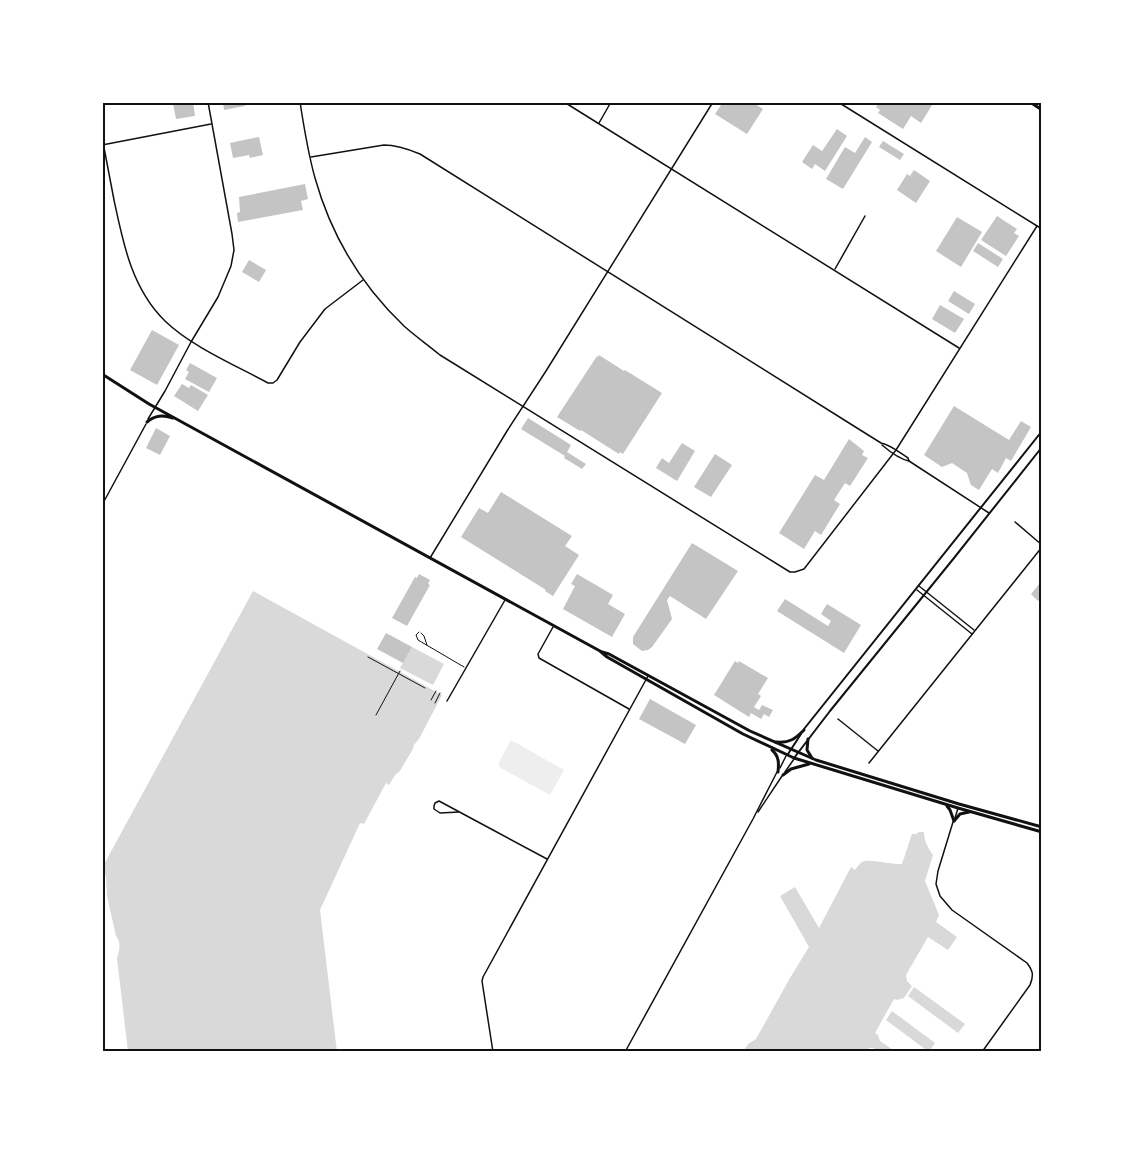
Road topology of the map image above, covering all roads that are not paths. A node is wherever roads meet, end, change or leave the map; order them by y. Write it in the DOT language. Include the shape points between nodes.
graph roads {
  1 [pos="208,102"];
  2 [pos="300,102"];
  3 [pos="564,102"];
  4 [pos="611,102"];
  5 [pos="713,102"];
  6 [pos="838,102"];
  7 [pos="1030,102"];
  8 [pos="1038,102"];
  9 [pos="1042,105"];
  10 [pos="1042,110"];
  11 [pos="212,124"];
  12 [pos="598,124"];
  13 [pos="102,137"];
  14 [pos="103,145"];
  15 [pos="310,158"];
  16 [pos="672,169"];
  17 [pos="865,216"];
  18 [pos="1037,226"];
  19 [pos="1042,229"];
  20 [pos="834,270"];
  21 [pos="608,272"];
  22 [pos="363,280"];
  23 [pos="191,342"];
  24 [pos="960,349"];
  25 [pos="102,374"];
  26 [pos="523,406"];
  27 [pos="155,407"];
  28 [pos="177,419"];
  29 [pos="147,422"];
  30 [pos="1042,431"];
  31 [pos="881,443"];
  32 [pos="1042,447"];
  33 [pos="896,450"];
  34 [pos="894,453"];
  35 [pos="909,461"];
  36 [pos="103,499"];
  37 [pos="102,505"];
  38 [pos="982,507"];
  39 [pos="989,513"];
  40 [pos="1015,522"];
  41 [pos="1042,546"];
  42 [pos="429,558"];
  43 [pos="917,588"];
  44 [pos="925,594"];
  45 [pos="505,599"];
  46 [pos="554,627"];
  47 [pos="975,631"];
  48 [pos="972,634"];
  49 [pos="428,647"];
  50 [pos="465,668"];
  51 [pos="648,678"];
  52 [pos="447,701"];
  53 [pos="630,710"];
  54 [pos="838,718"];
  55 [pos="804,730"];
  56 [pos="808,739"];
  57 [pos="772,741"];
  58 [pos="768,747"];
  59 [pos="790,749"];
  60 [pos="879,751"];
  61 [pos="798,753"];
  62 [pos="787,755"];
  63 [pos="794,759"];
  64 [pos="816,760"];
  65 [pos="869,763"];
  66 [pos="811,764"];
  67 [pos="778,772"];
  68 [pos="783,775"];
  69 [pos="946,805"];
  70 [pos="958,806"];
  71 [pos="459,812"];
  72 [pos="971,812"];
  73 [pos="754,818"];
  74 [pos="954,821"];
  75 [pos="1042,827"];
  76 [pos="1042,832"];
  77 [pos="548,859"];
  78 [pos="493,1052"];
  79 [pos="625,1052"];
  80 [pos="982,1052"];
  1 -- 11 [label="street"];
  2 -- 15 [label="street"];
  3 -- 12 [label="street"];
  4 -- 12 [label="street"];
  5 -- 16 [label="street"];
  6 -- 18 [label="street"];
  7 -- 10 [label="main road"];
  8 -- 9 [label="main road"];
  11 -- 14 [label="street"];
  11 -- 23 [label="street" via="234,250 218,297"];
  12 -- 16 [label="street"];
  13 -- 14 [label="street"];
  14 -- 23 [label="street" via="121,236 135,276 156,312"];
  15 -- 21 [label="street" via="384,145 407,148"];
  15 -- 22 [label="street" via="332,225"];
  16 -- 20 [label="street"];
  16 -- 21 [label="street"];
  17 -- 20 [label="street"];
  18 -- 19 [label="street"];
  18 -- 24 [label="street"];
  20 -- 24 [label="street"];
  21 -- 26 [label="street"];
  21 -- 31 [label="street"];
  22 -- 23 [label="street" via="325,309 273,383"];
  22 -- 26 [label="street" via="380,301 440,355"];
  23 -- 27 [label="street"];
  24 -- 33 [label="street"];
  25 -- 27 [label="main road"];
  26 -- 34 [label="street" via="790,572 804,569"];
  26 -- 42 [label="street"];
  27 -- 28 [label="main road"];
  27 -- 29 [label="street"];
  28 -- 29 [label="main road" via="161,416"];
  28 -- 42 [label="main road"];
  29 -- 36 [label="street"];
  30 -- 38 [label="main road"];
  31 -- 33 [label="street"];
  31 -- 34 [label="street"];
  32 -- 39 [label="main road"];
  33 -- 34 [label="street"];
  33 -- 35 [label="street"];
  34 -- 35 [label="street"];
  35 -- 38 [label="street"];
  36 -- 37 [label="street"];
  38 -- 39 [label="street"];
  38 -- 43 [label="main road"];
  39 -- 44 [label="main road"];
  40 -- 41 [label="street"];
  41 -- 47 [label="street"];
  42 -- 45 [label="main road"];
  43 -- 44 [label="street"];
  43 -- 55 [label="main road"];
  44 -- 47 [label="street"];
  44 -- 48 [label="street"];
  44 -- 56 [label="main road"];
  45 -- 46 [label="main road"];
  45 -- 50 [label="street"];
  46 -- 51 [label="main road"];
  46 -- 53 [label="street" via="538,654 540,659"];
  47 -- 48 [label="street"];
  48 -- 60 [label="street"];
  49 -- 49 [label="lane" via="416,638 417,633 424,636"];
  49 -- 50 [label="lane"];
  50 -- 52 [label="street"];
  51 -- 53 [label="street"];
  51 -- 57 [label="main road"];
  51 -- 58 [label="main road"];
  53 -- 77 [label="street"];
  54 -- 60 [label="street"];
  55 -- 57 [label="main road" via="794,740"];
  55 -- 59 [label="main road"];
  56 -- 61 [label="main road"];
  56 -- 64 [label="main road" via="807,750"];
  57 -- 59 [label="main road"];
  58 -- 62 [label="main road"];
  58 -- 67 [label="main road" via="778,758"];
  59 -- 61 [label="main road"];
  59 -- 62 [label="main road"];
  60 -- 65 [label="street"];
  61 -- 63 [label="main road"];
  61 -- 64 [label="main road"];
  62 -- 63 [label="main road"];
  62 -- 67 [label="street"];
  63 -- 66 [label="main road"];
  63 -- 68 [label="street"];
  64 -- 70 [label="main road"];
  66 -- 68 [label="main road"];
  66 -- 69 [label="main road"];
  67 -- 73 [label="street"];
  68 -- 73 [label="street"];
  69 -- 70 [label="main road"];
  69 -- 74 [label="main road"];
  70 -- 72 [label="main road"];
  70 -- 74 [label="street"];
  70 -- 75 [label="main road"];
  71 -- 71 [label="street" via="440,813 434,806 439,801"];
  71 -- 77 [label="street"];
  72 -- 74 [label="main road" via="960,814"];
  72 -- 76 [label="main road"];
  73 -- 79 [label="street"];
  74 -- 80 [label="street" via="938,871 936,884 940,896 952,910 1033,972 1030,984"];
  77 -- 78 [label="street" via="482,978"];
}
